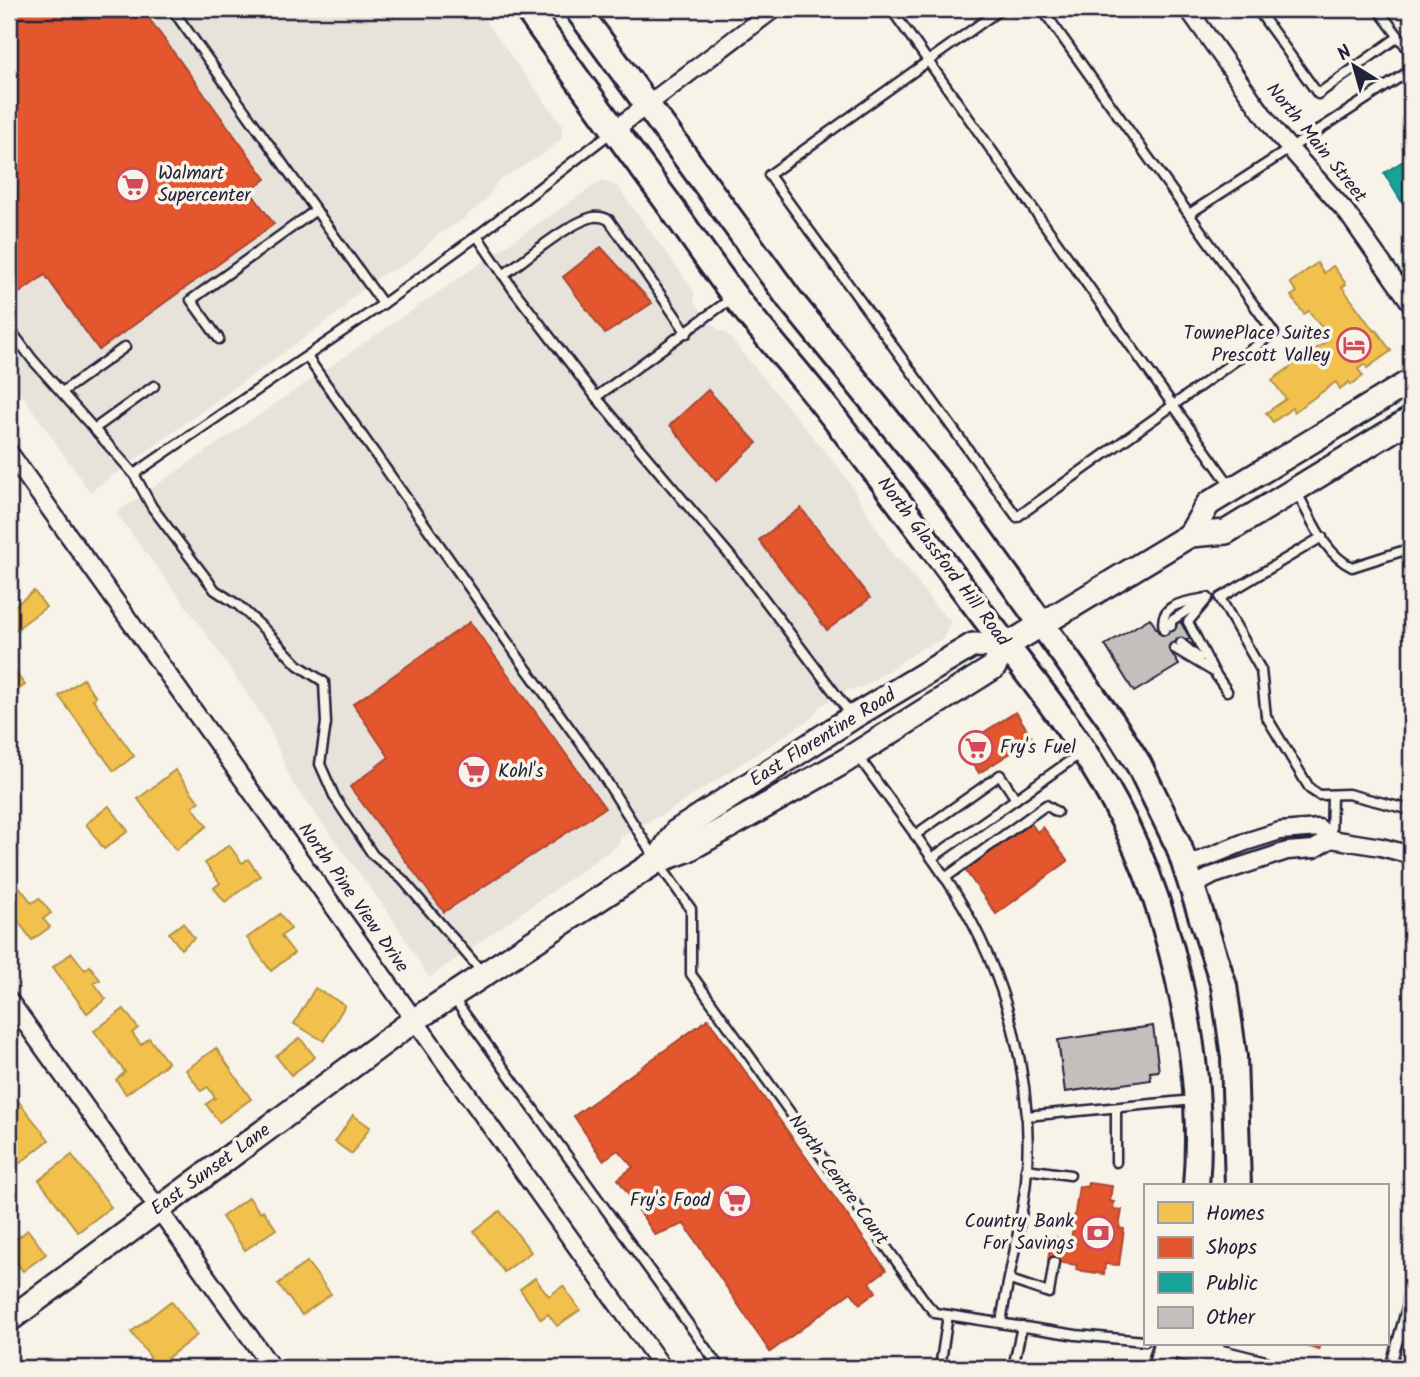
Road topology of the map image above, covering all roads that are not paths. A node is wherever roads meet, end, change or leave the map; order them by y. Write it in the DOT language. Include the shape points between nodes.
graph roads {
  1 [pos="172,9"];
  2 [pos="527,9"];
  3 [pos="577,9"];
  4 [pos="774,9"];
  5 [pos="891,9"];
  6 [pos="1001,9"];
  7 [pos="1042,9"];
  8 [pos="1188,9"];
  9 [pos="1257,9"];
  10 [pos="1378,9"];
  11 [pos="1398,37"];
  12 [pos="928,61"];
  13 [pos="1411,70"];
  14 [pos="646,105"];
  15 [pos="614,130"];
  16 [pos="1292,149"];
  17 [pos="316,210"];
  18 [pos="1189,214"];
  19 [pos="477,236"];
  20 [pos="503,275"];
  21 [pos="735,296"];
  22 [pos="383,304"];
  23 [pos="1411,304"];
  24 [pos="9,328"];
  25 [pos="687,333"];
  26 [pos="219,339"];
  27 [pos="125,347"];
  28 [pos="307,357"];
  29 [pos="1411,381"];
  30 [pos="154,386"];
  31 [pos="62,392"];
  32 [pos="596,397"];
  33 [pos="1174,405"];
  34 [pos="1411,419"];
  35 [pos="94,429"];
  36 [pos="9,452"];
  37 [pos="134,474"];
  38 [pos="1233,489"];
  39 [pos="1296,490"];
  40 [pos="1191,535"];
  41 [pos="1322,537"];
  42 [pos="1411,555"];
  43 [pos="1208,598"];
  44 [pos="1220,598"];
  45 [pos="1041,624"];
  46 [pos="1167,628"];
  47 [pos="1178,645"];
  48 [pos="1006,646"];
  49 [pos="1214,672"];
  50 [pos="1227,691"];
  51 [pos="853,717"];
  52 [pos="1084,751"];
  53 [pos="856,753"];
  54 [pos="1332,796"];
  55 [pos="1016,799"];
  56 [pos="1411,810"];
  57 [pos="1057,812"];
  58 [pos="915,835"];
  59 [pos="1331,839"];
  60 [pos="1411,855"];
  61 [pos="932,858"];
  62 [pos="657,861"];
  63 [pos="1189,876"];
  64 [pos="945,878"];
  65 [pos="484,974"];
  66 [pos="452,996"];
  67 [pos="9,1000"];
  68 [pos="413,1021"];
  69 [pos="1197,1100"];
  70 [pos="1116,1108"];
  71 [pos="1026,1116"];
  72 [pos="1116,1162"];
  73 [pos="1026,1169"];
  74 [pos="1070,1175"];
  75 [pos="1196,1184"];
  76 [pos="1238,1184"];
  77 [pos="158,1209"];
  78 [pos="1054,1262"];
  79 [pos="1010,1280"];
  80 [pos="1411,1293"];
  81 [pos="948,1315"];
  82 [pos="9,1320"];
  83 [pos="1001,1323"];
  84 [pos="1022,1326"];
  85 [pos="1144,1341"];
  86 [pos="1166,1346"];
  87 [pos="1173,1346"];
  88 [pos="1207,1355"];
  89 [pos="272,1368"];
  90 [pos="663,1368"];
  91 [pos="720,1368"];
  92 [pos="940,1368"];
  93 [pos="1013,1368"];
  94 [pos="1160,1368"];
  95 [pos="1264,1368"];
  96 [pos="1390,1368"];
  1 -- 17 [label="lane"];
  2 -- 15 [label="main road, North Glassford Hill Road"];
  3 -- 14 [label="main road"];
  4 -- 14 [label="street"];
  5 -- 12 [label="lane"];
  6 -- 12 [label="lane"];
  7 -- 18 [label="lane"];
  8 -- 16 [label="street, North Main Street"];
  9 -- 11 [label="lane" via="1318,94"];
  10 -- 11 [label="lane"];
  11 -- 13 [label="lane" via="1408,49"];
  12 -- 33 [label="lane"];
  12 -- 33 [label="lane" via="769,175 1017,517"];
  13 -- 16 [label="lane"];
  14 -- 15 [label="street"];
  14 -- 45 [label="main road" via="791,301 951,498"];
  15 -- 19 [label="lane"];
  15 -- 21 [label="main road, North Glassford Hill Road"];
  16 -- 18 [label="lane"];
  16 -- 23 [label="street, North Main Street" via="1347,213"];
  17 -- 22 [label="lane"];
  17 -- 26 [label="lane" via="191,300"];
  18 -- 33 [label="lane" via="1274,333"];
  19 -- 20 [label="lane"];
  19 -- 22 [label="lane"];
  20 -- 25 [label="lane" via="573,226 602,217 609,220"];
  20 -- 32 [label="lane"];
  21 -- 25 [label="lane"];
  21 -- 48 [label="main road, North Glassford Hill Road" via="885,484"];
  22 -- 28 [label="lane"];
  24 -- 31 [label="lane"];
  25 -- 32 [label="lane"];
  27 -- 31 [label="lane"];
  28 -- 37 [label="lane"];
  28 -- 62 [label="lane, North Centre Court" via="593,760"];
  29 -- 38 [label="street"];
  30 -- 35 [label="lane"];
  31 -- 35 [label="lane"];
  32 -- 51 [label="lane" via="743,571"];
  33 -- 38 [label="lane"];
  34 -- 39 [label="street, East Florentine Road"];
  35 -- 37 [label="lane"];
  36 -- 68 [label="street, North Pine View Drive"];
  37 -- 65 [label="lane" via="152,507 215,590 238,605 298,665 324,682 326,723 320,764 335,798 373,855 402,879"];
  38 -- 40 [label="street" via="1208,504"];
  39 -- 40 [label="street, East Florentine Road" via="1226,533"];
  39 -- 41 [label="lane"];
  40 -- 45 [label="street, East Florentine Road"];
  41 -- 42 [label="lane" via="1338,560 1352,566 1402,551"];
  41 -- 44 [label="lane"];
  43 -- 44 [label="lane"];
  43 -- 46 [label="lane"];
  43 -- 49 [label="lane" via="1188,622"];
  44 -- 54 [label="lane" via="1261,670 1266,716 1310,789"];
  45 -- 48 [label="street, East Florentine Road"];
  45 -- 63 [label="main road" via="1139,765"];
  47 -- 49 [label="lane"];
  48 -- 51 [label="street, East Florentine Road" via="973,645"];
  48 -- 52 [label="main road, North Glassford Hill Road"];
  48 -- 53 [label="street, East Florentine Road" via="995,667"];
  49 -- 50 [label="lane"];
  51 -- 62 [label="street, East Florentine Road" via="676,832"];
  52 -- 55 [label="lane"];
  52 -- 69 [label="main road, North Glassford Hill Road" via="1128,831 1165,929 1184,1010"];
  53 -- 58 [label="lane"];
  53 -- 62 [label="street, East Florentine Road" via="687,850"];
  54 -- 56 [label="lane" via="1349,794"];
  54 -- 59 [label="lane"];
  55 -- 58 [label="lane" via="1000,775"];
  55 -- 61 [label="lane"];
  57 -- 64 [label="lane" via="1046,805"];
  58 -- 61 [label="lane"];
  59 -- 60 [label="street"];
  59 -- 63 [label="street" via="1314,849 1287,851"];
  61 -- 64 [label="lane"];
  62 -- 65 [label="street, East Florentine Road"];
  62 -- 81 [label="lane, North Centre Court" via="691,909 691,974 927,1304 935,1313"];
  63 -- 76 [label="main road" via="1224,986 1234,1057"];
  64 -- 71 [label="lane" via="1001,986 1014,1031"];
  65 -- 66 [label="street, East Florentine Road"];
  66 -- 68 [label="street, East Florentine Road"];
  66 -- 91 [label="lane"];
  67 -- 77 [label="street"];
  68 -- 77 [label="street, East Sunset Lane"];
  68 -- 90 [label="street, North Pine View Drive"];
  69 -- 70 [label="lane"];
  69 -- 75 [label="main road, North Glassford Hill Road"];
  70 -- 71 [label="lane"];
  70 -- 72 [label="lane"];
  71 -- 73 [label="lane"];
  73 -- 74 [label="lane"];
  73 -- 79 [label="lane"];
  77 -- 82 [label="street, East Sunset Lane"];
  77 -- 89 [label="street"];
  78 -- 79 [label="lane" via="1049,1293"];
  79 -- 83 [label="lane"];
  80 -- 96 [label="lane"];
  81 -- 83 [label="lane, North Centre Court"];
  81 -- 92 [label="lane"];
  83 -- 84 [label="lane, North Centre Court"];
  84 -- 85 [label="lane, North Centre Court"];
  84 -- 93 [label="lane"];
  86 -- 94 [label="main road"];
  87 -- 88 [label="street"];
  88 -- 95 [label="street"];
}
